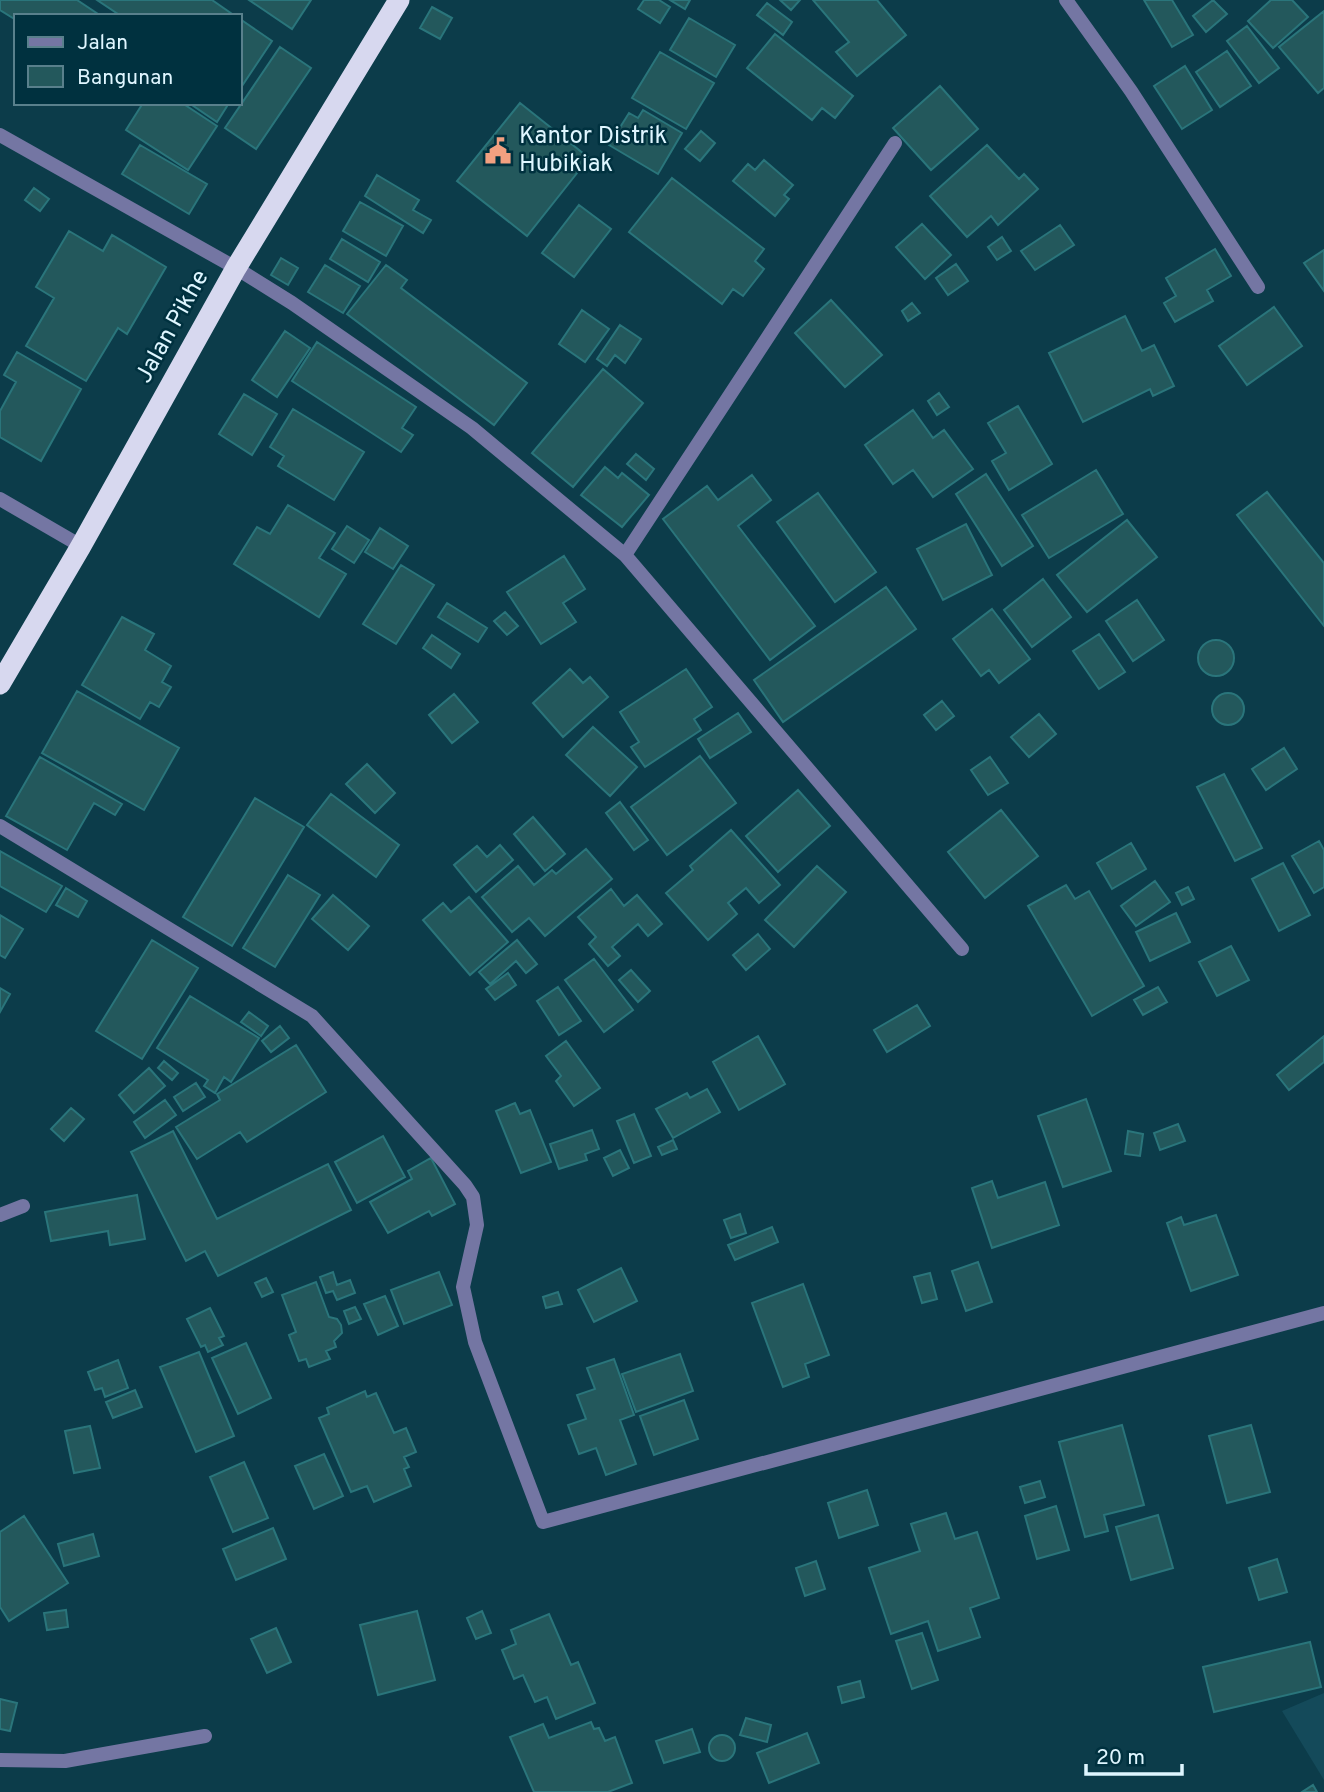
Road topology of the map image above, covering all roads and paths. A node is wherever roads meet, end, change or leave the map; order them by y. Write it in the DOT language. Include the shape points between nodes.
graph roads {
  1 [pos="399,0"];
  2 [pos="1066,0"];
  3 [pos="0,135"];
  4 [pos="895,143"];
  5 [pos="236,268"];
  6 [pos="1258,287"];
  7 [pos="0,499"];
  8 [pos="81,546"];
  9 [pos="625,555"];
  10 [pos="0,684"];
  11 [pos="0,826"];
  12 [pos="962,949"];
  13 [pos="23,1206"];
  14 [pos="0,1215"];
  15 [pos="1324,1313"];
  16 [pos="205,1736"];
  17 [pos="0,1760"];
  1 -- 5 [label="highway, Jalan Pikhe"];
  2 -- 6 [label="street"];
  3 -- 5 [label="street"];
  4 -- 9 [label="street"];
  5 -- 8 [label="highway, Jalan Pikhe"];
  5 -- 9 [label="street" via="472,428"];
  7 -- 8 [label="street"];
  8 -- 10 [label="highway, Jalan Pikhe"];
  9 -- 12 [label="street"];
  11 -- 15 [label="street" via="312,1016 465,1185 477,1225 463,1287 475,1342 543,1522"];
  13 -- 14 [label="street"];
  16 -- 17 [label="street" via="65,1761"];
}
